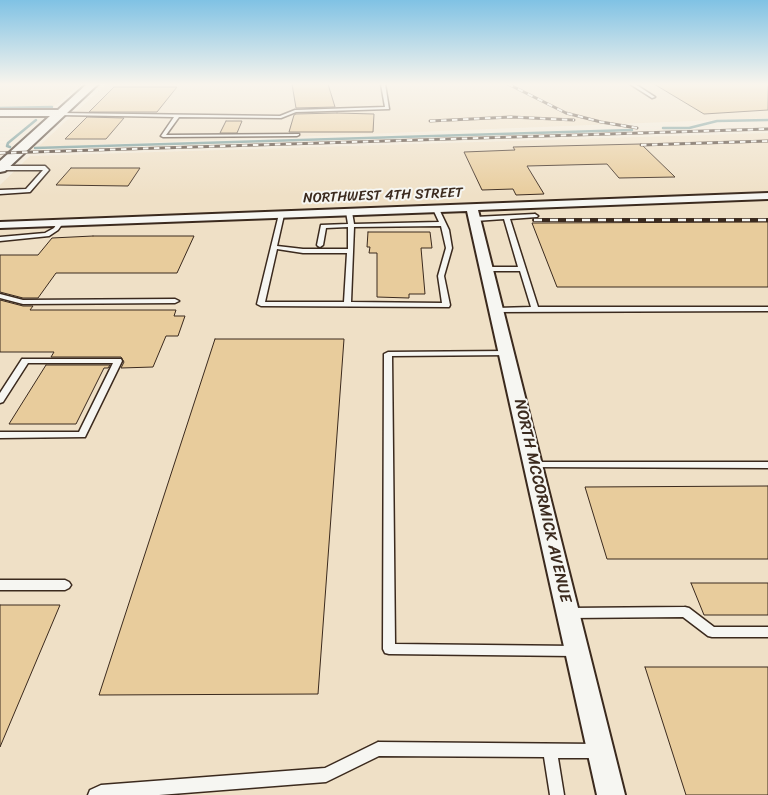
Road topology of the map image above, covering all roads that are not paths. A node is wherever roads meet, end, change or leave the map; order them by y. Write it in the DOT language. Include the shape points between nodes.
graph roads {
  1 [pos="52,121"];
  2 [pos="174,121"];
  3 [pos="297,135"];
  4 [pos="0,168"];
  5 [pos="0,192"];
  6 [pos="768,196"];
  7 [pos="436,209"];
  8 [pos="349,212"];
  9 [pos="474,213"];
  10 [pos="507,214"];
  11 [pos="281,215"];
  12 [pos="535,216"];
  13 [pos="60,222"];
  14 [pos="443,224"];
  15 [pos="0,225"];
  16 [pos="351,225"];
  17 [pos="0,239"];
  18 [pos="320,245"];
  19 [pos="274,247"];
  20 [pos="350,251"];
  21 [pos="487,269"];
  22 [pos="522,269"];
  23 [pos="0,296"];
  24 [pos="175,301"];
  25 [pos="347,305"];
  26 [pos="535,309"];
  27 [pos="768,309"];
  28 [pos="496,310"];
  29 [pos="507,353"];
  30 [pos="0,400"];
  31 [pos="0,435"];
  32 [pos="534,465"];
  33 [pos="768,465"];
  34 [pos="65,584"];
  35 [pos="0,585"];
  36 [pos="569,613"];
  37 [pos="768,632"];
  38 [pos="578,651"];
  39 [pos="550,750"];
  40 [pos="601,751"];
  41 [pos="95,795"];
  42 [pos="557,795"];
  43 [pos="611,795"];
  1 -- 4 [label="main road"];
  2 -- 3 [label="lane" via="163,136"];
  4 -- 5 [label="lane" via="46,170 28,191"];
  6 -- 10 [label="street, NORTHWEST 4TH STREET"];
  7 -- 8 [label="street, NORTHWEST 4TH STREET"];
  7 -- 9 [label="street, NORTHWEST 4TH STREET"];
  7 -- 14 [label="lane"];
  8 -- 11 [label="street, NORTHWEST 4TH STREET"];
  8 -- 16 [label="lane"];
  9 -- 10 [label="street, NORTHWEST 4TH STREET"];
  9 -- 21 [label="street, NORTH MCCORMICK AVENUE"];
  10 -- 12 [label="lane"];
  10 -- 22 [label="lane"];
  11 -- 13 [label="street, NORTHWEST 4TH STREET"];
  11 -- 19 [label="lane"];
  13 -- 15 [label="street, NORTHWEST 4TH STREET"];
  13 -- 17 [label="lane" via="56,230 47,235"];
  14 -- 16 [label="lane"];
  14 -- 25 [label="lane" via="450,248 441,276 446,305"];
  16 -- 18 [label="lane" via="323,226"];
  16 -- 20 [label="lane"];
  19 -- 20 [label="lane"];
  19 -- 25 [label="lane" via="260,304"];
  20 -- 25 [label="lane"];
  21 -- 22 [label="lane"];
  21 -- 28 [label="street, NORTH MCCORMICK AVENUE"];
  22 -- 26 [label="lane"];
  23 -- 24 [label="lane" via="23,302"];
  26 -- 27 [label="lane"];
  26 -- 28 [label="lane"];
  28 -- 29 [label="street, NORTH MCCORMICK AVENUE"];
  29 -- 32 [label="street, NORTH MCCORMICK AVENUE"];
  29 -- 38 [label="lane" via="388,354 389,649"];
  30 -- 31 [label="lane" via="25,361 118,361 82,435"];
  32 -- 33 [label="lane"];
  32 -- 36 [label="street, NORTH MCCORMICK AVENUE"];
  34 -- 35 [label="lane"];
  36 -- 37 [label="lane" via="685,612 712,632"];
  36 -- 38 [label="street, NORTH MCCORMICK AVENUE"];
  38 -- 40 [label="street, NORTH MCCORMICK AVENUE"];
  39 -- 40 [label="lane"];
  39 -- 41 [label="lane" via="378,749 326,776"];
  39 -- 42 [label="lane"];
  40 -- 43 [label="street, NORTH MCCORMICK AVENUE"];
}
